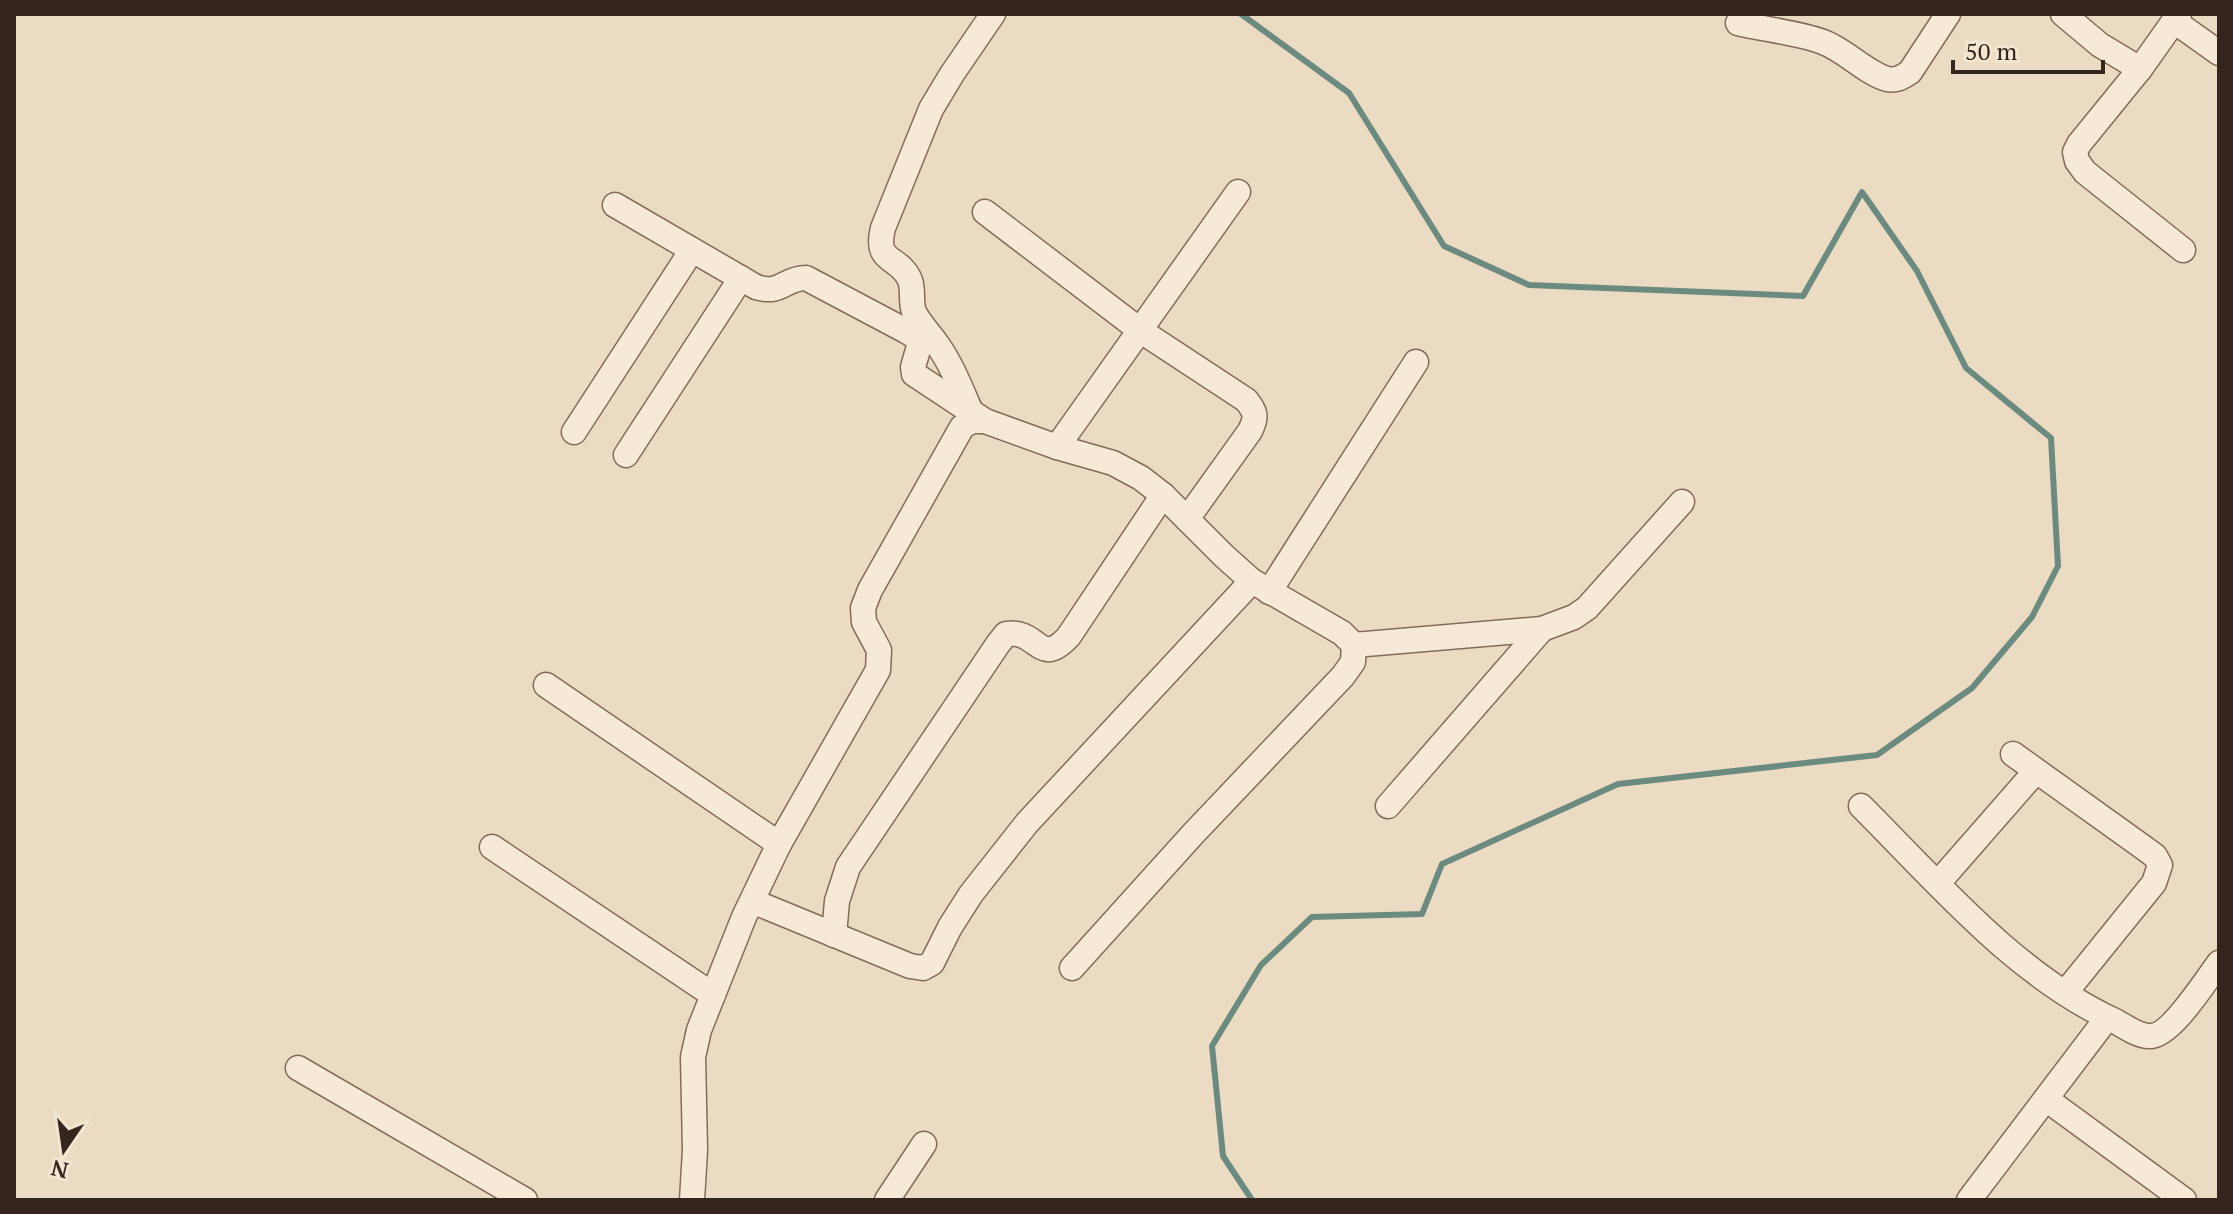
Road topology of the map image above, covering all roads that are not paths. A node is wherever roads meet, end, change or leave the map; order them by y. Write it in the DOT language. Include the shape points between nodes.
graph roads {
  1 [pos="993,14"];
  2 [pos="1948,14"];
  3 [pos="2063,14"];
  4 [pos="2176,18"];
  5 [pos="1738,23"];
  6 [pos="2219,53"];
  7 [pos="2140,69"];
  8 [pos="1238,192"];
  9 [pos="615,205"];
  10 [pos="985,212"];
  11 [pos="692,250"];
  12 [pos="2183,250"];
  13 [pos="741,278"];
  14 [pos="1141,331"];
  15 [pos="1416,362"];
  16 [pos="978,416"];
  17 [pos="574,432"];
  18 [pos="1057,447"];
  19 [pos="626,455"];
  20 [pos="1163,495"];
  21 [pos="1682,502"];
  22 [pos="1187,519"];
  23 [pos="1260,586"];
  24 [pos="1542,629"];
  25 [pos="1354,645"];
  26 [pos="546,685"];
  27 [pos="2013,754"];
  28 [pos="2036,771"];
  29 [pos="1388,806"];
  30 [pos="1861,806"];
  31 [pos="779,844"];
  32 [pos="492,847"];
  33 [pos="1938,883"];
  34 [pos="752,901"];
  35 [pos="834,935"];
  36 [pos="2219,963"];
  37 [pos="1072,968"];
  38 [pos="2065,993"];
  39 [pos="713,995"];
  40 [pos="2107,1018"];
  41 [pos="298,1068"];
  42 [pos="2046,1099"];
  43 [pos="924,1144"];
  44 [pos="698,1198"];
  45 [pos="525,1200"];
  46 [pos="887,1200"];
  47 [pos="1969,1200"];
  48 [pos="2184,1200"];
  1 -- 16 [label="street" via="931,109 879,241 883,252 908,275 914,313"];
  2 -- 5 [label="street" via="1910,72 1893,80 1821,41"];
  3 -- 7 [label="street"];
  4 -- 6 [label="street"];
  4 -- 7 [label="street"];
  7 -- 12 [label="street" via="2079,144 2077,161"];
  8 -- 14 [label="street"];
  9 -- 11 [label="street"];
  10 -- 14 [label="street"];
  11 -- 13 [label="street"];
  11 -- 17 [label="street"];
  13 -- 16 [label="street" via="777,290 806,278 906,331 920,343 914,374"];
  13 -- 19 [label="street"];
  14 -- 18 [label="street"];
  14 -- 22 [label="street" via="1255,411 1250,431"];
  15 -- 23 [label="street"];
  16 -- 18 [label="street"];
  16 -- 31 [label="street" via="962,427 870,590 864,622 879,650 878,670"];
  18 -- 20 [label="street" via="1113,463"];
  20 -- 22 [label="street"];
  20 -- 35 [label="street" via="1060,646 1050,650 1017,632 1006,634 998,644 848,867"];
  21 -- 24 [label="street" via="1587,608"];
  22 -- 23 [label="street"];
  23 -- 25 [label="street"];
  23 -- 35 [label="street" via="1027,823 971,894 932,963 910,966"];
  24 -- 25 [label="street"];
  24 -- 29 [label="street"];
  25 -- 37 [label="street" via="1353,662 1343,676"];
  26 -- 31 [label="street"];
  27 -- 28 [label="street"];
  28 -- 33 [label="street"];
  28 -- 38 [label="street" via="2155,856 2160,865 2154,883"];
  30 -- 33 [label="street"];
  31 -- 34 [label="street"];
  32 -- 39 [label="street"];
  33 -- 38 [label="street" via="2006,950"];
  34 -- 35 [label="street"];
  34 -- 39 [label="street"];
  36 -- 40 [label="street" via="2162,1033 2149,1036"];
  38 -- 40 [label="street"];
  39 -- 44 [label="street" via="693,1057"];
  40 -- 42 [label="street"];
  41 -- 45 [label="street"];
  42 -- 47 [label="street"];
  42 -- 48 [label="street"];
  43 -- 46 [label="street"];
}
